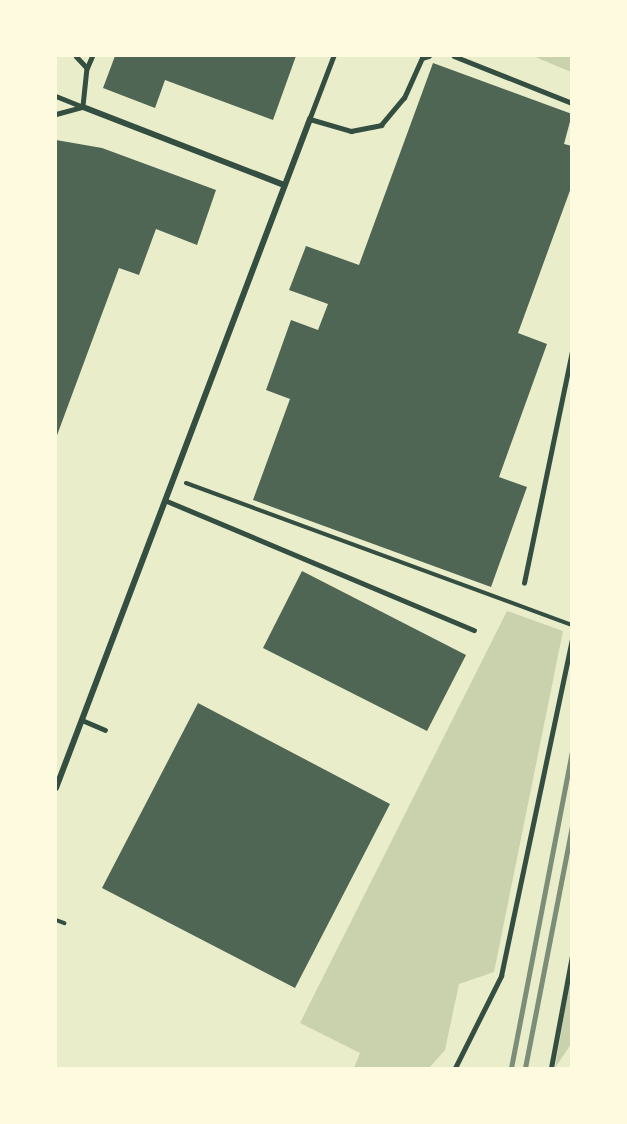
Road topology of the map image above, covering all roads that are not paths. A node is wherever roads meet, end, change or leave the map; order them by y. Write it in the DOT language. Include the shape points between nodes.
graph roads {
  1 [pos="76,56"];
  2 [pos="92,56"];
  3 [pos="334,56"];
  4 [pos="429,56"];
  5 [pos="454,56"];
  6 [pos="87,69"];
  7 [pos="56,96"];
  8 [pos="572,103"];
  9 [pos="83,107"];
  10 [pos="56,114"];
  11 [pos="310,118"];
  12 [pos="284,185"];
  13 [pos="572,351"];
  14 [pos="167,501"];
  15 [pos="524,583"];
  16 [pos="474,630"];
  17 [pos="572,639"];
  18 [pos="82,720"];
  19 [pos="105,730"];
  20 [pos="56,788"];
  21 [pos="572,956"];
  22 [pos="455,1068"];
  23 [pos="550,1068"];
  1 -- 6 [label="lane"];
  2 -- 6 [label="lane"];
  3 -- 11 [label="lane"];
  4 -- 11 [label="lane" via="422,58 404,98 381,125 351,131"];
  5 -- 8 [label="lane"];
  6 -- 9 [label="lane"];
  7 -- 9 [label="lane"];
  9 -- 10 [label="lane"];
  9 -- 12 [label="street"];
  11 -- 12 [label="street"];
  12 -- 14 [label="street"];
  13 -- 15 [label="lane"];
  14 -- 16 [label="lane"];
  14 -- 18 [label="street"];
  17 -- 22 [label="lane" via="501,976"];
  18 -- 19 [label="lane"];
  18 -- 20 [label="street"];
  21 -- 23 [label="lane"];
}
